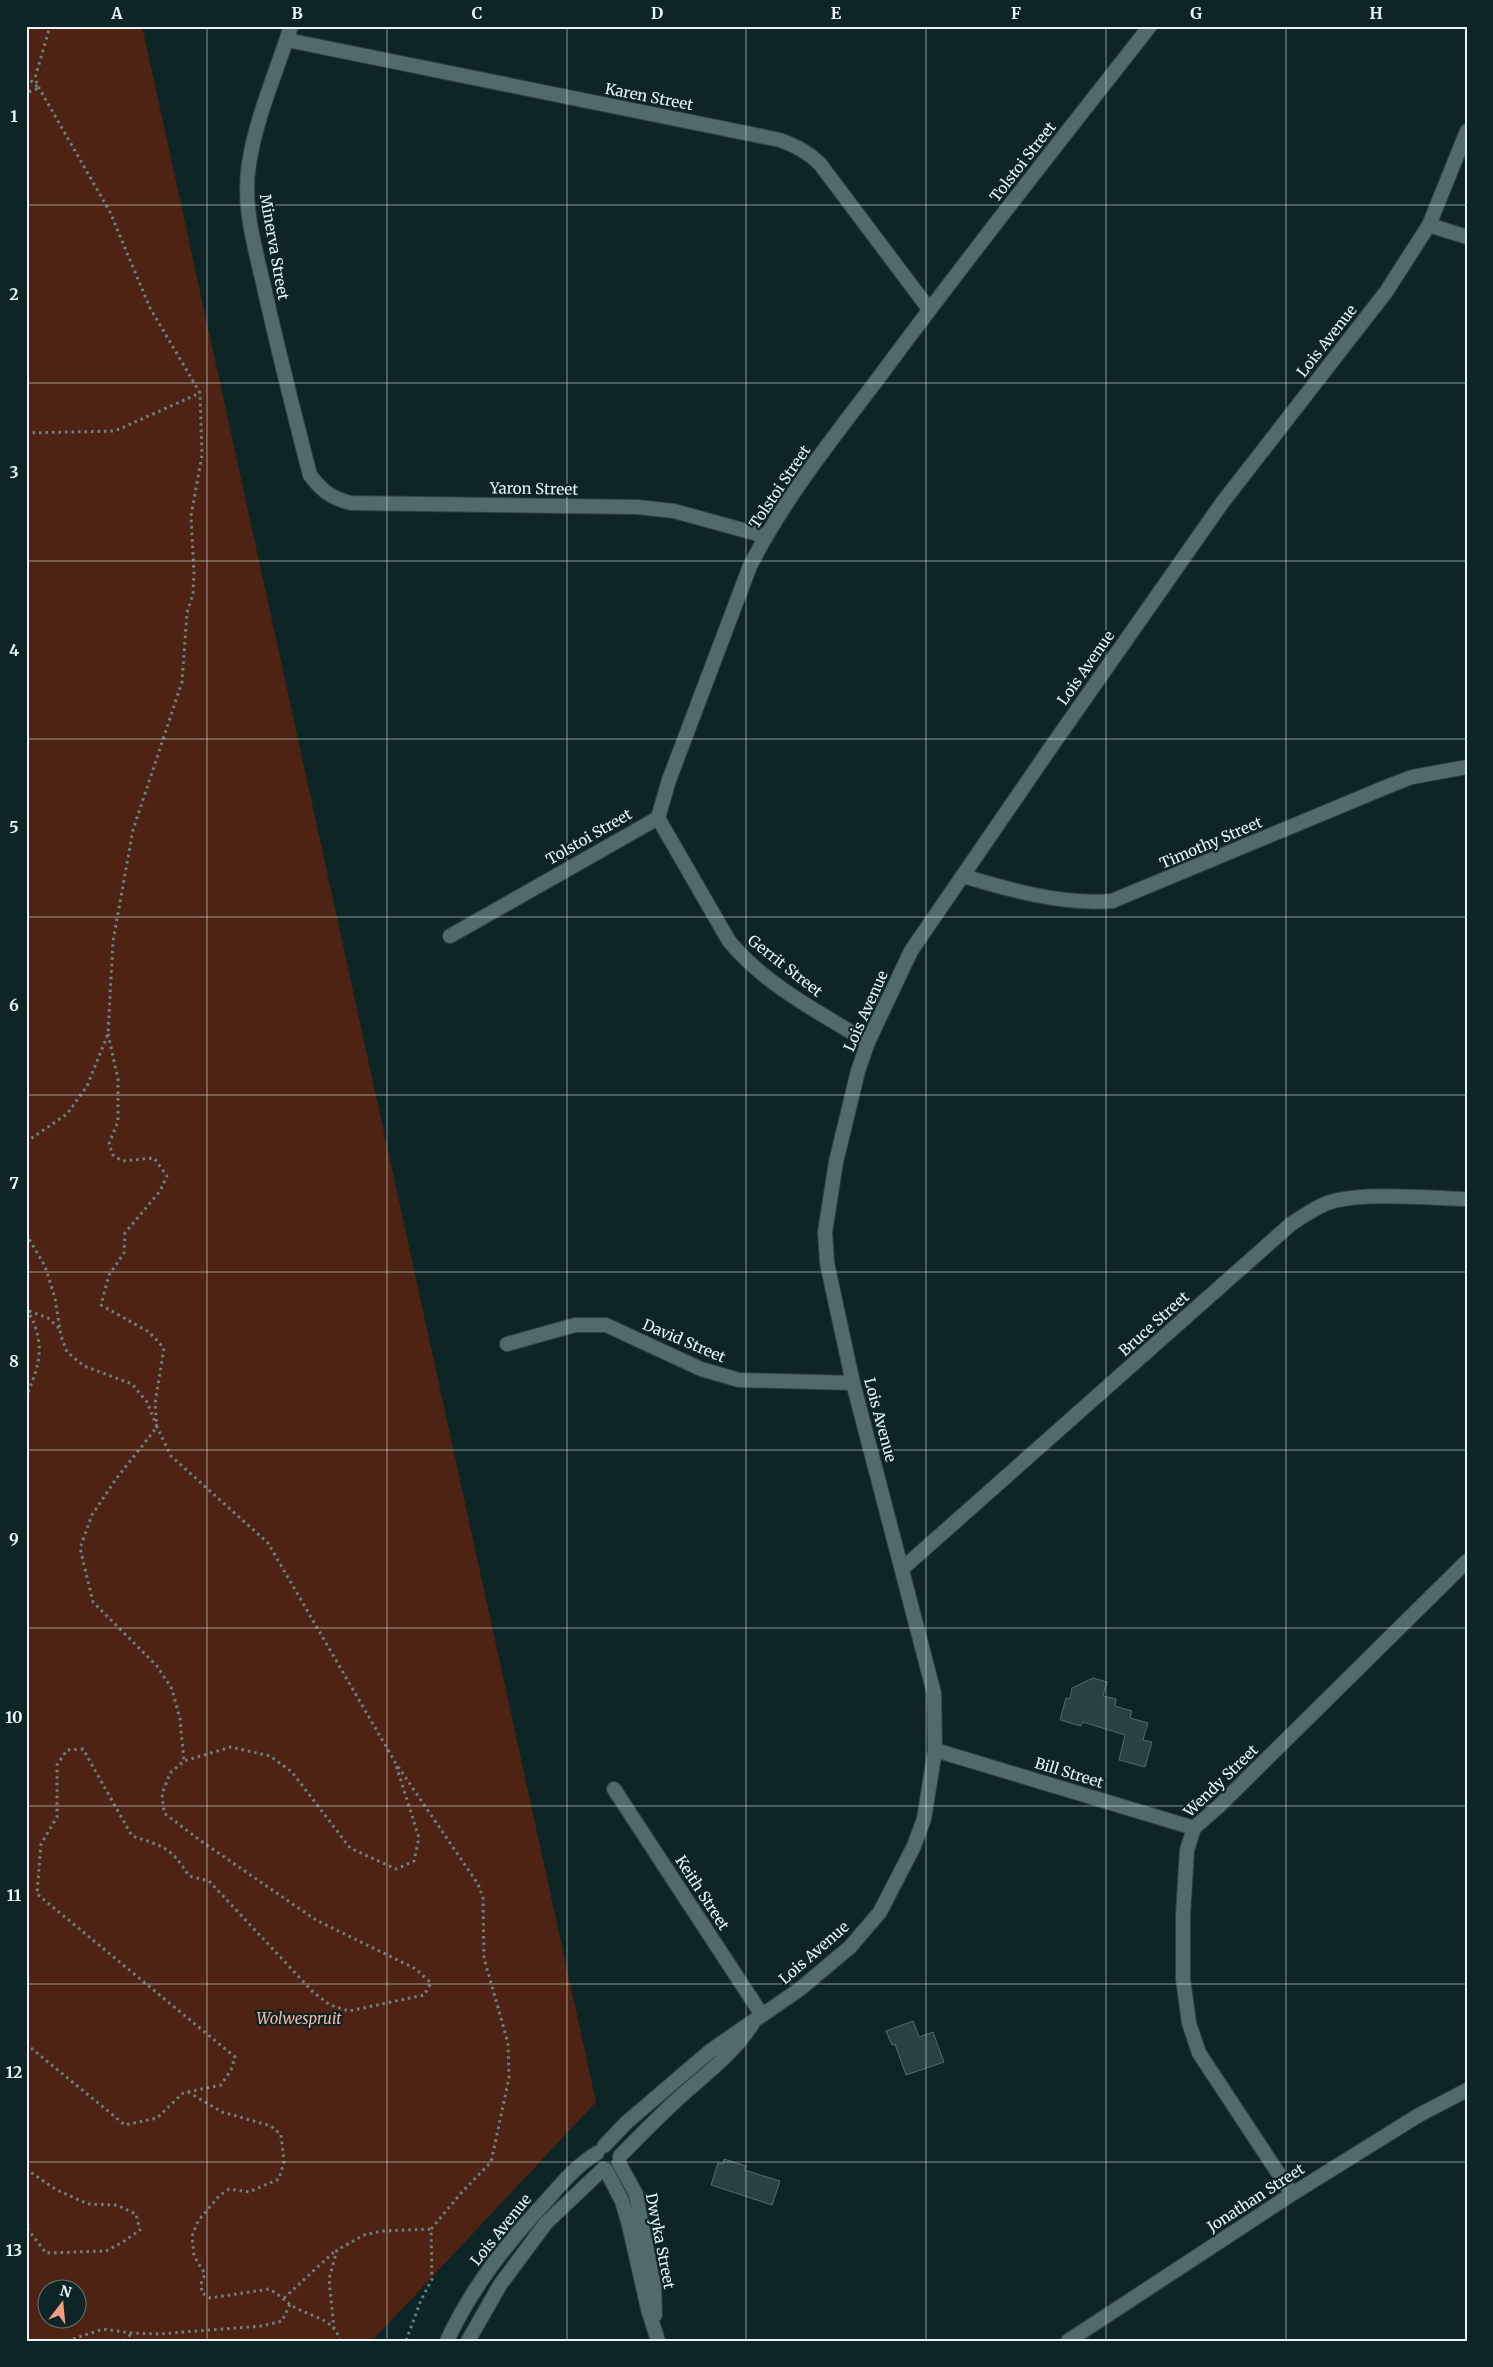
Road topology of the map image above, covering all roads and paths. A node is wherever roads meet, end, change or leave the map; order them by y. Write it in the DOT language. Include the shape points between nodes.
graph roads {
  1 [pos="50,26"];
  2 [pos="1150,26"];
  3 [pos="289,33"];
  4 [pos="26,76"];
  5 [pos="39,88"];
  6 [pos="26,93"];
  7 [pos="1467,131"];
  8 [pos="1429,225"];
  9 [pos="1467,236"];
  10 [pos="929,309"];
  11 [pos="200,394"];
  12 [pos="26,433"];
  13 [pos="310,475"];
  14 [pos="765,536"];
  15 [pos="1467,767"];
  16 [pos="658,818"];
  17 [pos="963,876"];
  18 [pos="450,936"];
  19 [pos="108,1034"];
  20 [pos="868,1042"];
  21 [pos="26,1142"];
  22 [pos="1467,1199"];
  23 [pos="26,1234"];
  24 [pos="27,1311"];
  25 [pos="60,1328"];
  26 [pos="507,1344"];
  27 [pos="853,1383"];
  28 [pos="26,1397"];
  29 [pos="157,1427"];
  30 [pos="1467,1561"];
  31 [pos="902,1569"];
  32 [pos="935,1750"];
  33 [pos="184,1760"];
  34 [pos="395,1762"];
  35 [pos="614,1789"];
  36 [pos="1194,1828"];
  37 [pos="758,2018"];
  38 [pos="26,2044"];
  39 [pos="1467,2090"];
  40 [pos="188,2092"];
  41 [pos="600,2150"];
  42 [pos="612,2164"];
  43 [pos="26,2169"];
  44 [pos="1292,2194"];
  45 [pos="26,2227"];
  46 [pos="431,2229"];
  47 [pos="337,2250"];
  48 [pos="284,2298"];
  49 [pos="290,2304"];
  50 [pos="334,2329"];
  51 [pos="131,2333"];
  52 [pos="656,2335"];
  53 [pos="26,2339"];
  54 [pos="34,2341"];
  55 [pos="67,2341"];
  56 [pos="124,2341"];
  57 [pos="340,2341"];
  58 [pos="406,2341"];
  59 [pos="447,2341"];
  60 [pos="468,2341"];
  61 [pos="1068,2341"];
  1 -- 5 [label="path" via="35,78"];
  2 -- 10 [label="street, Tolstoi Street"];
  3 -- 10 [label="street, Karen Street" via="795,145 810,153 820,164"];
  3 -- 13 [label="street, Minerva Street" via="256,134 246,193 273,331"];
  4 -- 5 [label="path"];
  5 -- 6 [label="path"];
  5 -- 11 [label="path" via="110,212 150,308"];
  7 -- 8 [label="street, Lois Avenue"];
  8 -- 9 [label="street"];
  8 -- 17 [label="street, Lois Avenue" via="1386,292 1222,503"];
  10 -- 14 [label="street, Tolstoi Street" via="789,498"];
  11 -- 12 [label="path" via="115,432"];
  11 -- 19 [label="path" via="202,455 191,516 193,594 187,613 182,682 133,830 113,941"];
  13 -- 14 [label="street, Yaron Street" via="328,495 351,503 637,507 674,511"];
  14 -- 16 [label="street, Tolstoi Street" via="750,566 669,780"];
  15 -- 17 [label="street, Timothy Street" via="1391,785 1112,901 1074,902"];
  16 -- 18 [label="street, Tolstoi Street"];
  16 -- 20 [label="street, Gerrit Street" via="742,958 810,1007"];
  17 -- 20 [label="street, Lois Avenue" via="911,951"];
  19 -- 21 [label="path" via="87,1086 67,1114"];
  19 -- 29 [label="path" via="118,1079 118,1121 109,1144 113,1155 122,1161 154,1158 167,1176 160,1191 124,1233 124,1253 109,1275 101,1305 149,1332 164,1348 155,1403"];
  20 -- 27 [label="street, Lois Avenue" via="836,1162 825,1232 832,1294"];
  22 -- 31 [label="street, Bruce Street" via="1368,1197 1342,1200 1326,1204 1291,1224"];
  23 -- 25 [label="path" via="45,1266"];
  24 -- 25 [label="path" via="48,1318"];
  24 -- 28 [label="path" via="37,1327 40,1351 38,1368"];
  25 -- 29 [label="path" via="67,1352 84,1366 132,1384 147,1402"];
  26 -- 27 [label="street, David Street" via="575,1325 606,1326 701,1370 739,1380"];
  27 -- 31 [label="street, Lois Avenue"];
  29 -- 33 [label="path" via="92,1515 80,1548 93,1602 157,1666 172,1689 180,1719"];
  29 -- 34 [label="path" via="171,1456 268,1543"];
  30 -- 36 [label="street, Wendy Street"];
  31 -- 32 [label="street, Lois Avenue" via="934,1693"];
  32 -- 36 [label="street, Bill Street"];
  32 -- 37 [label="street, Lois Avenue" via="924,1819 914,1846 880,1912 850,1947 800,1989"];
  33 -- 34 [label="path" via="231,1747 270,1756 292,1772 350,1848 396,1869 414,1861 419,1838"];
  33 -- 40 [label="path" via="170,1773 162,1794 164,1813 316,1920 416,1970 431,1982 424,1995 348,2012 330,2005 313,1992 208,1882 189,1876 165,1846 132,1836 83,1749 67,1750 58,1765 57,1817 41,1844 37,1894 235,2058 221,2084"];
  34 -- 46 [label="path" via="478,1884 483,1898 484,1958 508,2043 509,2078 491,2162"];
  35 -- 37 [label="street, Keith Street"];
  36 -- 44 [label="street, Wendy Street" via="1187,1850 1183,1915 1183,1979 1188,2023 1199,2053"];
  37 -- 41 [label="street, Lois Avenue" via="710,2051 627,2122"];
  37 -- 42 [label="street, Lois Avenue" via="726,2057"];
  38 -- 40 [label="path" via="125,2125 157,2118"];
  39 -- 44 [label="street, Jonathan Street" via="1418,2115"];
  40 -- 48 [label="path" via="222,2112 271,2126 281,2135 284,2162 279,2180 249,2192 229,2190 218,2196 198,2221 192,2236 194,2256 205,2274 202,2293 210,2298 266,2288"];
  41 -- 42 [label="street, Dwyka Street" via="597,2162"];
  41 -- 42 [label="street" via="614,2148"];
  41 -- 59 [label="street, Lois Avenue" via="578,2166 516,2234 483,2278"];
  42 -- 52 [label="street, Dwyka Street" via="636,2194 654,2287"];
  42 -- 60 [label="street, Lois Avenue" via="546,2223 500,2285"];
  43 -- 45 [label="path" via="56,2189 88,2204 117,2205 136,2214 140,2230 106,2251 46,2253"];
  44 -- 61 [label="street, Jonathan Street"];
  46 -- 47 [label="path" via="382,2231"];
  46 -- 58 [label="path" via="432,2279"];
  47 -- 48 [label="path"];
  47 -- 50 [label="path" via="329,2279"];
  48 -- 49 [label="path"];
  49 -- 50 [label="path" via="320,2317"];
  49 -- 51 [label="path" via="282,2321 262,2326 200,2332"];
  50 -- 57 [label="path"];
  51 -- 55 [label="path" via="103,2329"];
  51 -- 56 [label="path"];
  53 -- 54 [label="path"];
}
